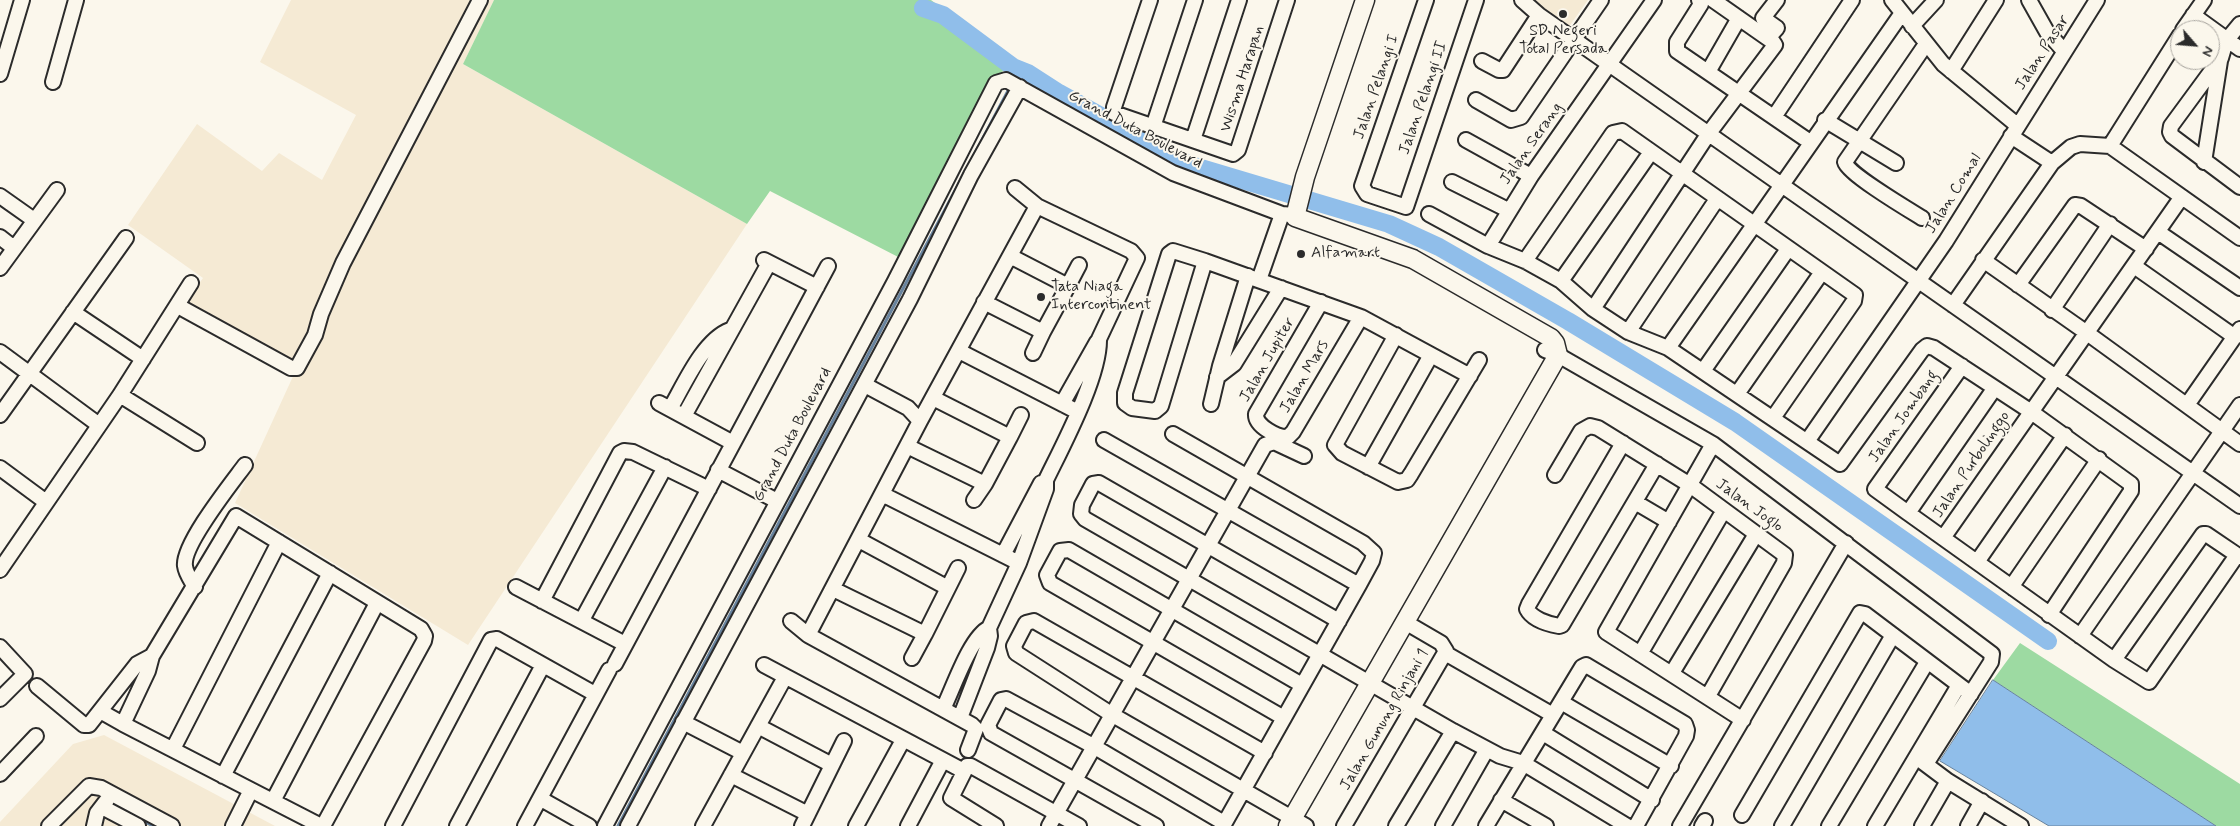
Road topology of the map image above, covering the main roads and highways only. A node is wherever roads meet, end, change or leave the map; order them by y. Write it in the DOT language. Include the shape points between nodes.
graph roads {
  1 [pos="1357,0"];
  2 [pos="1365,0"];
  3 [pos="1299,180"];
  4 [pos="1552,353"];
  5 [pos="1366,681"];
  6 [pos="1290,822"];
  1 -- 3 [label="main road"];
  2 -- 3 [label="main road"];
  3 -- 4 [label="main road" via="1288,213 1283,218 1411,269 1542,344"];
  4 -- 5 [label="main road" via="1405,622"];
  4 -- 5 [label="main road" via="1544,359"];
  5 -- 6 [label="main road"];
}
